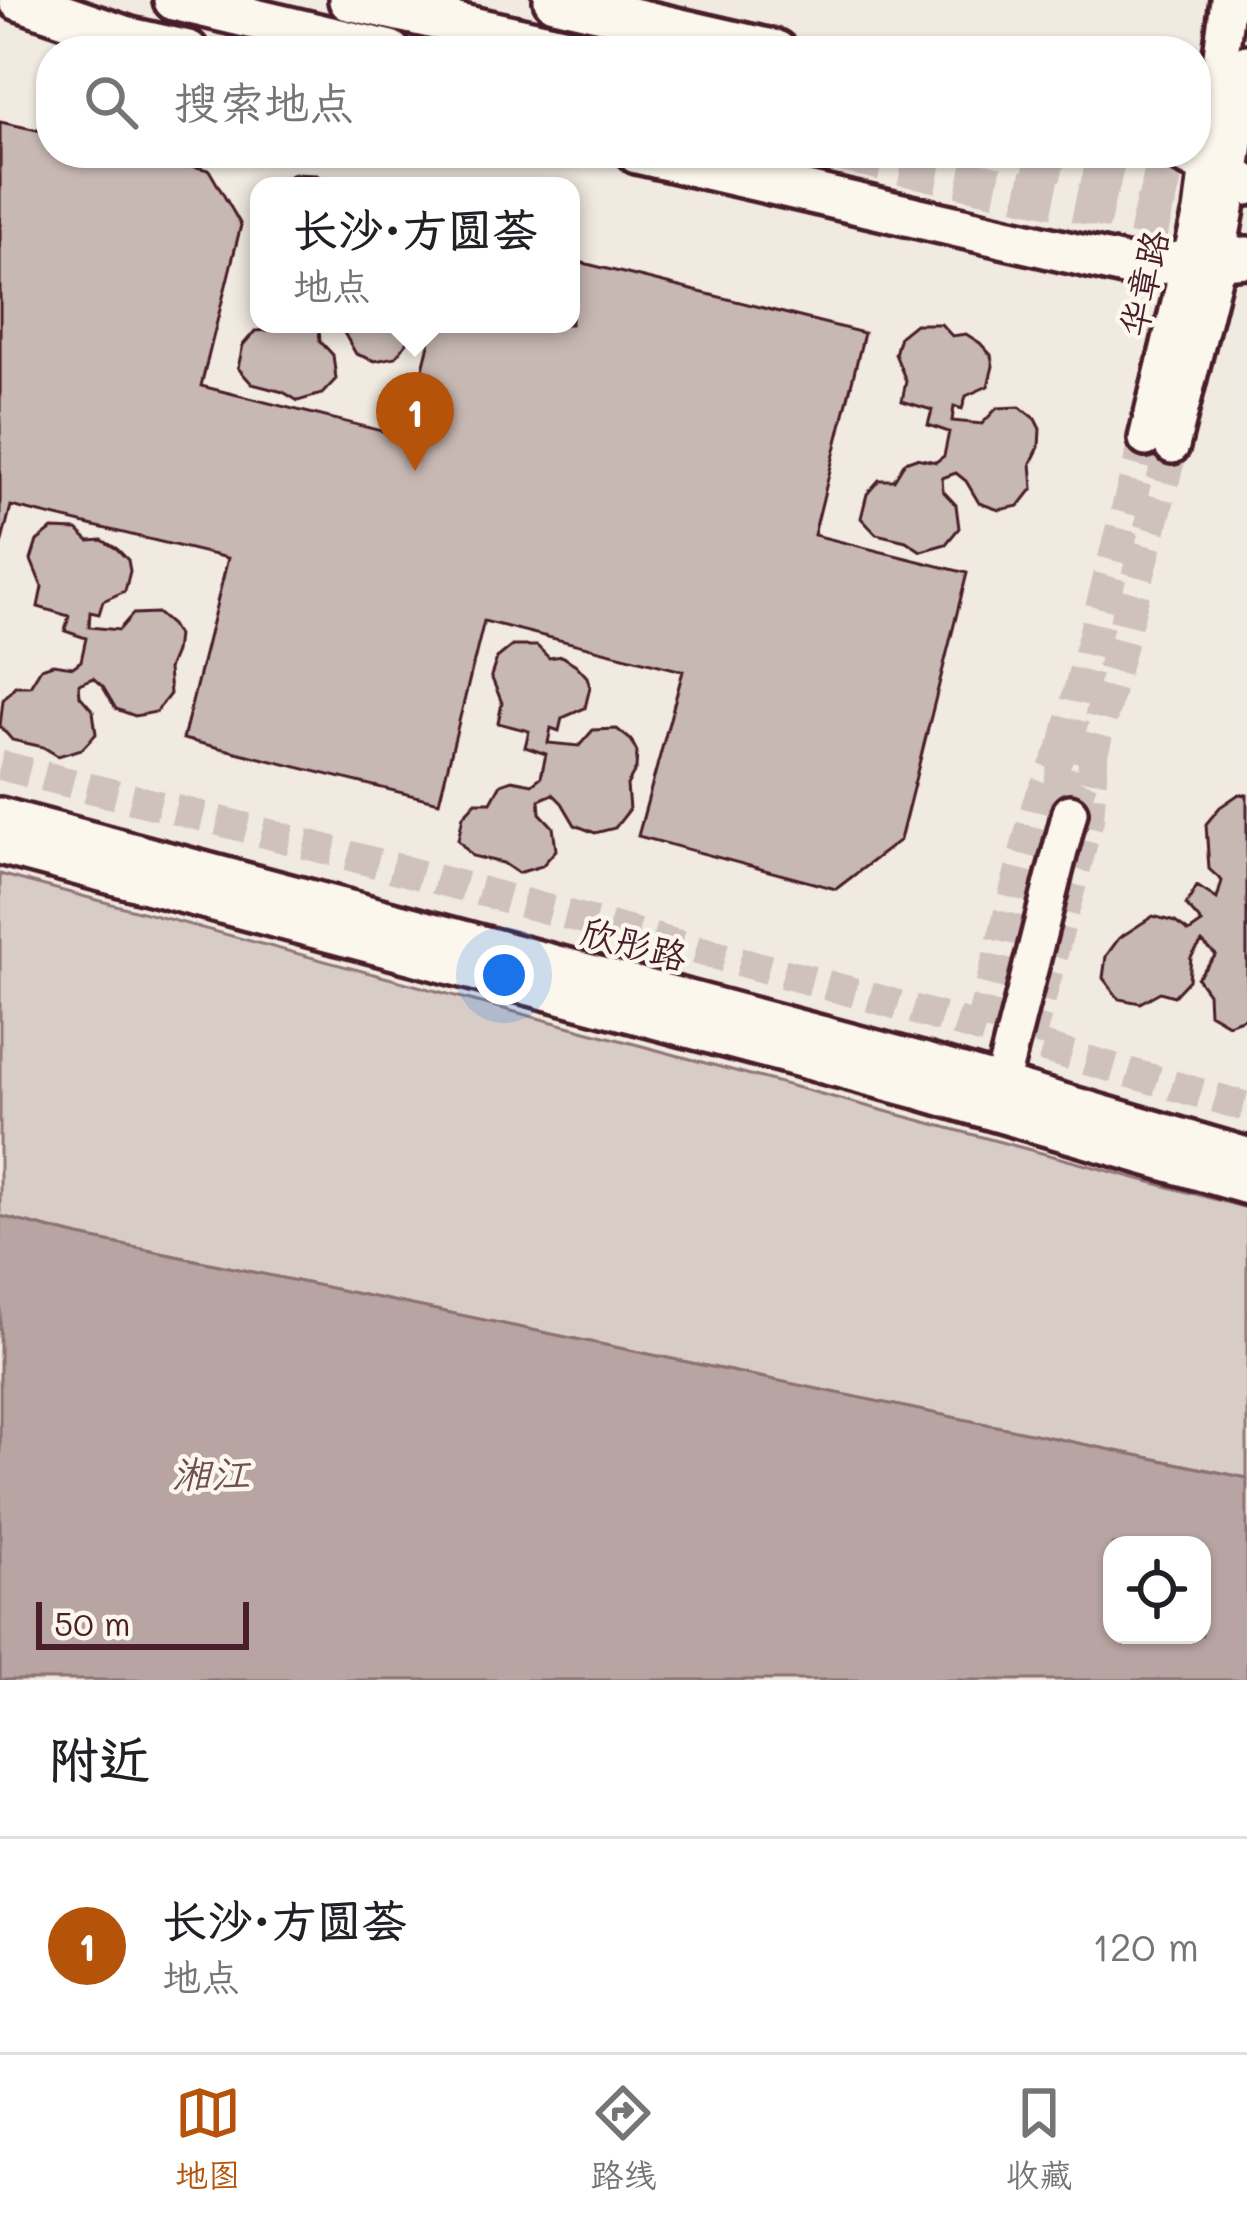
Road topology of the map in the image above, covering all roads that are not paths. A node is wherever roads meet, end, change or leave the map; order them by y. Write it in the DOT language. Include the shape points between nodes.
graph roads {
  1 [pos="19,0"];
  2 [pos="174,0"];
  3 [pos="349,0"];
  4 [pos="554,0"];
  5 [pos="1228,0"];
  6 [pos="124,36"];
  7 [pos="326,36"];
  8 [pos="512,36"];
  9 [pos="711,36"];
  10 [pos="1247,62"];
  11 [pos="702,168"];
  12 [pos="1217,170"];
  13 [pos="1219,259"];
  14 [pos="1159,442"];
  15 [pos="1064,810"];
  16 [pos="0,815"];
  17 [pos="0,847"];
  18 [pos="990,1096"];
  19 [pos="1247,1155"];
  20 [pos="1247,1187"];
  1 -- 6 [label="main road"];
  2 -- 7 [label="main road"];
  3 -- 8 [label="main road"];
  4 -- 9 [label="main road"];
  5 -- 12 [label="main road, 华章路"];
  10 -- 12 [label="main road, 华章路"];
  11 -- 13 [label="main road" via="1128,266"];
  12 -- 13 [label="main road, 华章路"];
  13 -- 14 [label="main road, 华章路"];
  15 -- 18 [label="main road"];
  16 -- 18 [label="main road, 欣彤路"];
  17 -- 18 [label="main road, 欣彤路" via="872,1078"];
  18 -- 19 [label="main road, 欣彤路"];
  18 -- 20 [label="main road, 欣彤路"];
}
